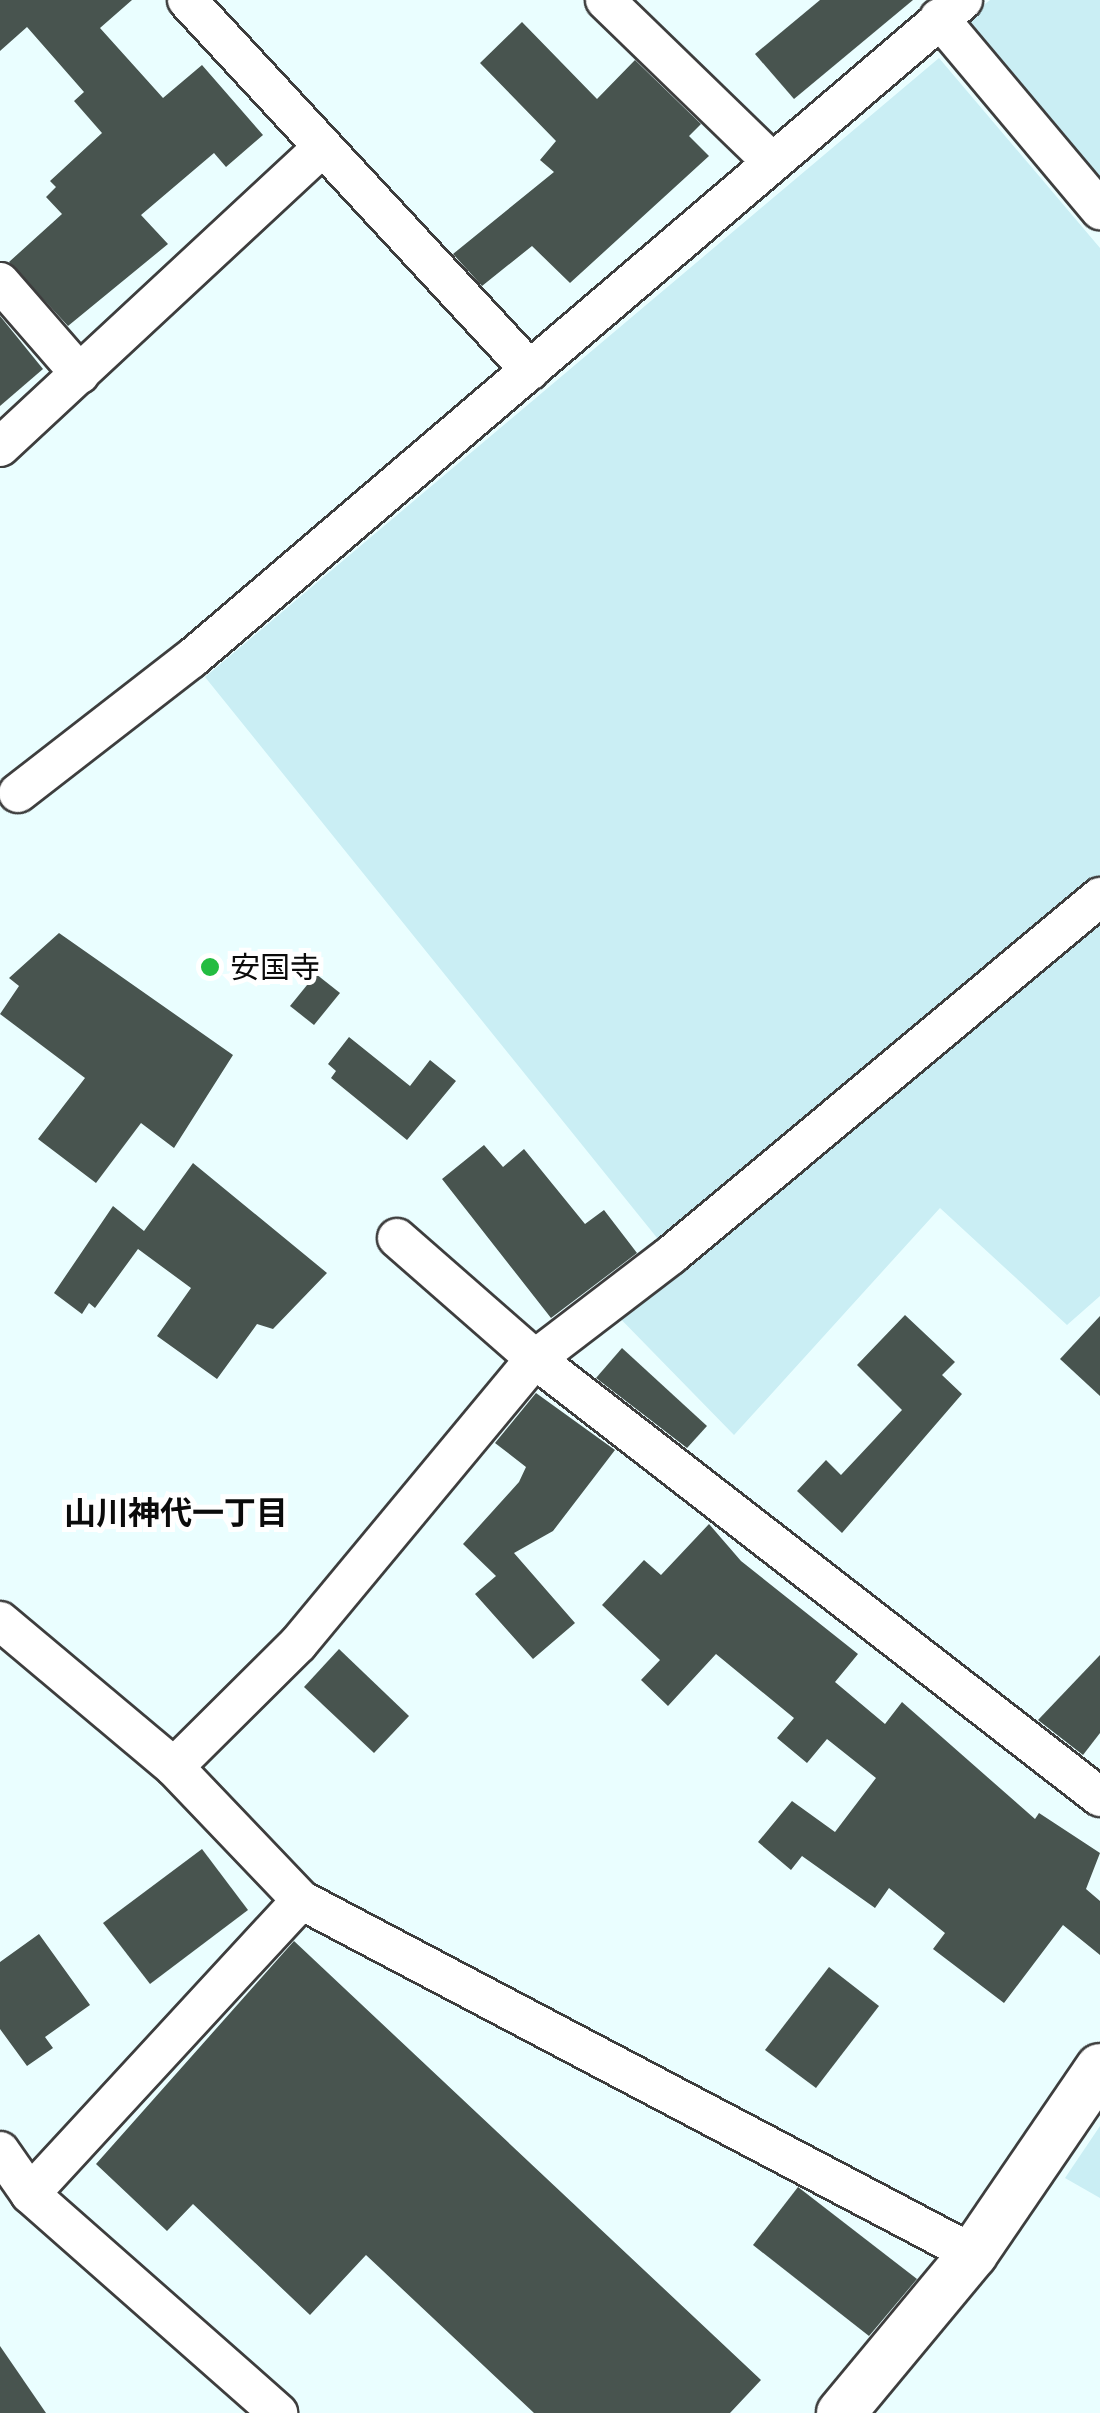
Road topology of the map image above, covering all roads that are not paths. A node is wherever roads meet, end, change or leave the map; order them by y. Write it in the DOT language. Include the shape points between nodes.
graph roads {
  1 [pos="186,0"];
  2 [pos="604,0"];
  3 [pos="951,9"];
  4 [pos="322,148"];
  5 [pos="770,160"];
  6 [pos="1100,210"];
  7 [pos="0,282"];
  8 [pos="530,370"];
  9 [pos="80,374"];
  10 [pos="0,447"];
  11 [pos="6,792"];
  12 [pos="1100,897"];
  13 [pos="397,1238"];
  14 [pos="534,1360"];
  15 [pos="0,1620"];
  16 [pos="174,1766"];
  17 [pos="1100,1798"];
  18 [pos="301,1900"];
  19 [pos="1100,2068"];
  20 [pos="0,2151"];
  21 [pos="30,2194"];
  22 [pos="973,2254"];
  23 [pos="278,2413"];
  24 [pos="841,2413"];
  1 -- 4 [label="street"];
  2 -- 5 [label="street"];
  3 -- 5 [label="street"];
  3 -- 6 [label="street"];
  4 -- 8 [label="street"];
  4 -- 9 [label="street"];
  5 -- 8 [label="street"];
  7 -- 9 [label="street"];
  8 -- 11 [label="street" via="192,659"];
  9 -- 10 [label="street"];
  12 -- 14 [label="street" via="671,1256"];
  13 -- 14 [label="street"];
  14 -- 16 [label="street" via="298,1644"];
  14 -- 17 [label="street"];
  15 -- 16 [label="street"];
  16 -- 18 [label="street"];
  18 -- 21 [label="street"];
  18 -- 22 [label="street"];
  19 -- 22 [label="street"];
  20 -- 21 [label="street"];
  21 -- 23 [label="street"];
  22 -- 24 [label="street"];
}
